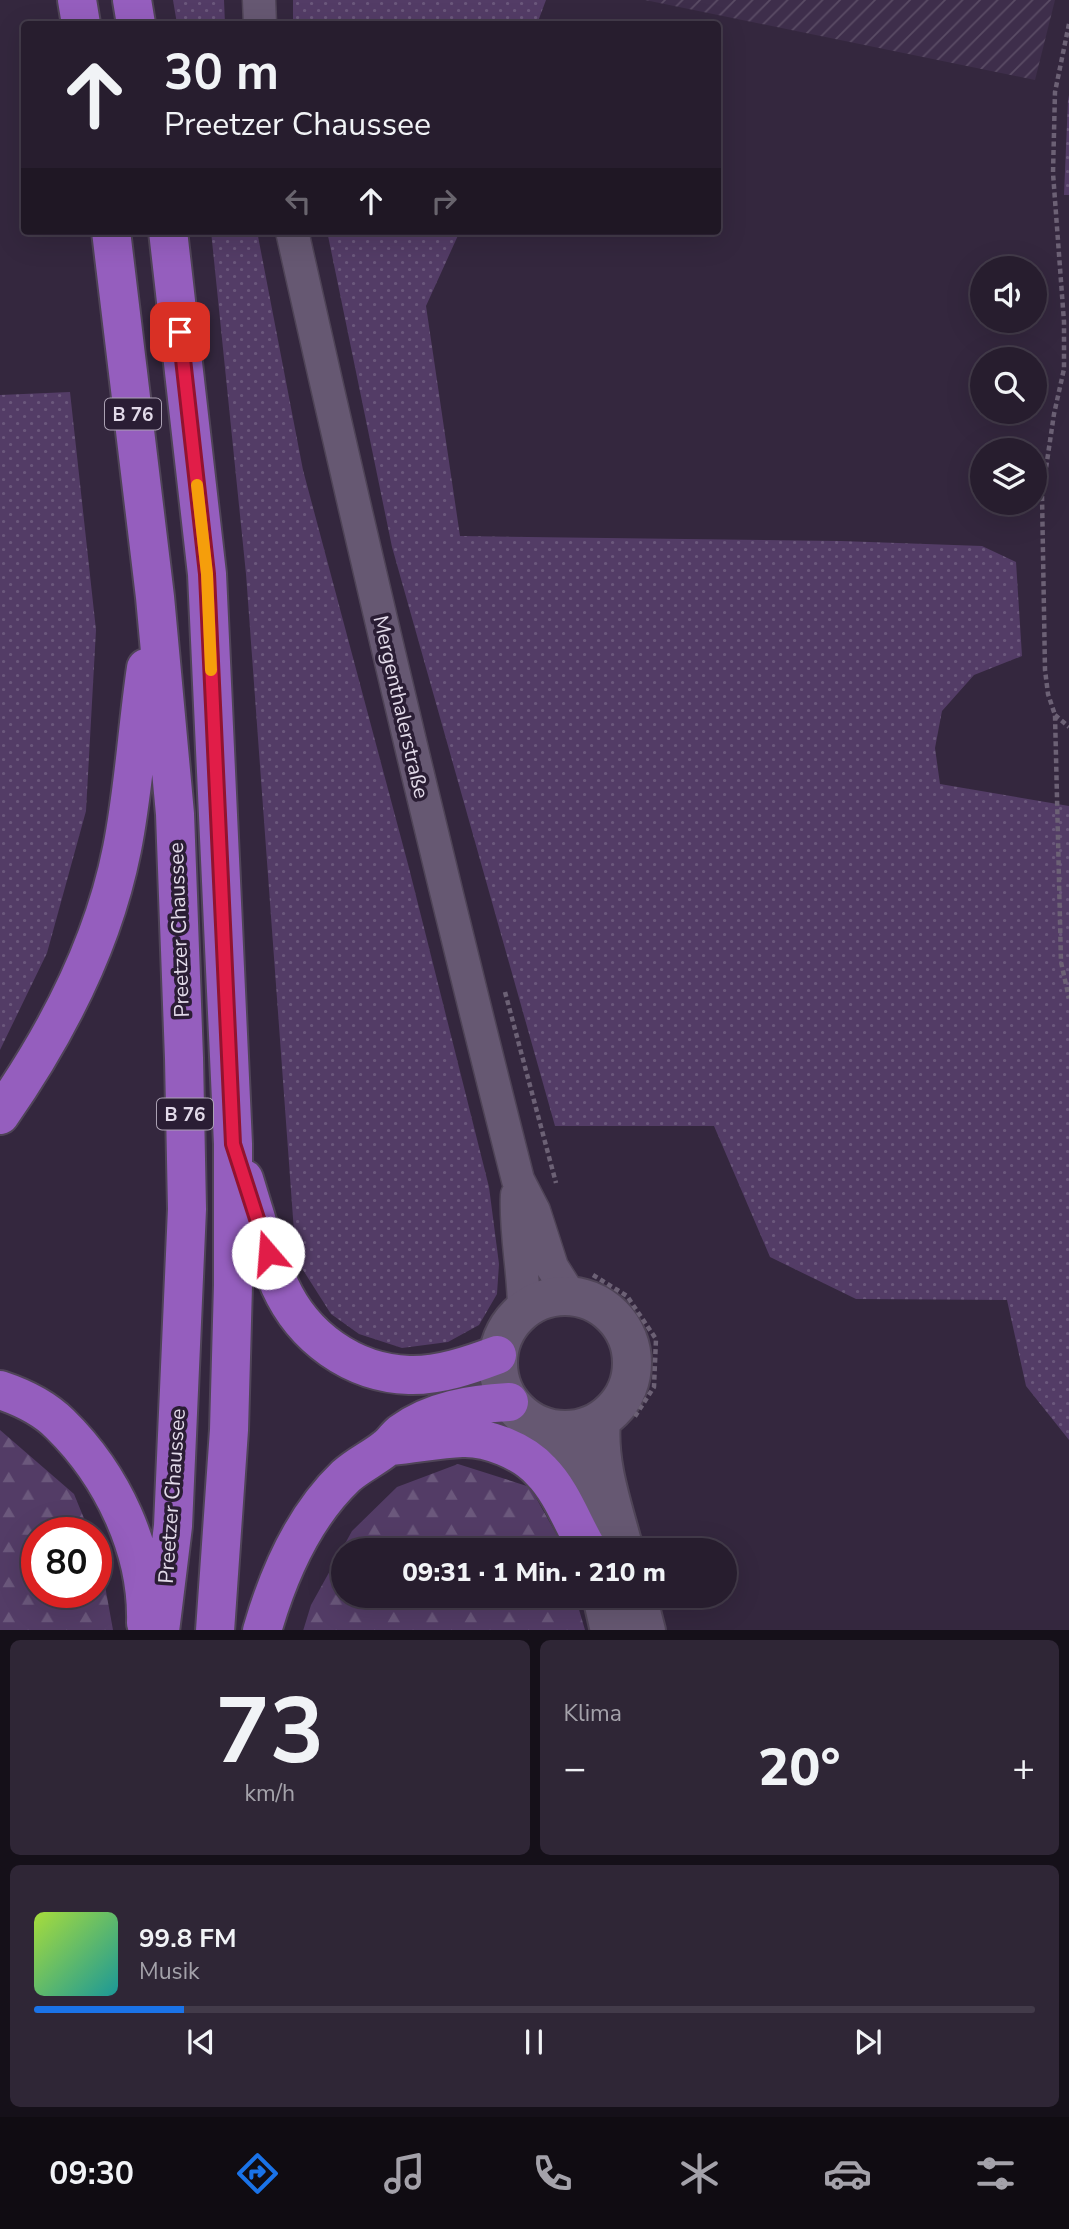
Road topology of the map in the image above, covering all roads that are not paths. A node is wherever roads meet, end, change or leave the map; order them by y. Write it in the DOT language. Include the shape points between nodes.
graph roads {
  1 [pos="78,0"];
  2 [pos="132,0"];
  3 [pos="259,0"];
  4 [pos="81,21"];
  5 [pos="136,21"];
  6 [pos="260,21"];
  7 [pos="111,235"];
  8 [pos="168,235"];
  9 [pos="293,235"];
  10 [pos="155,597"];
  11 [pos="0,1115"];
  12 [pos="233,1144"];
  13 [pos="518,1180"];
  14 [pos="580,1284"];
  15 [pos="524,1309"];
  16 [pos="498,1355"];
  17 [pos="0,1390"];
  18 [pos="509,1402"];
  19 [pos="617,1420"];
  20 [pos="553,1430"];
  21 [pos="389,1446"];
  22 [pos="583,1538"];
  23 [pos="591,1538"];
  24 [pos="621,1538"];
  25 [pos="605,1608"];
  26 [pos="640,1608"];
  27 [pos="146,1630"];
  28 [pos="160,1630"];
  29 [pos="215,1630"];
  30 [pos="262,1630"];
  31 [pos="610,1630"];
  32 [pos="646,1630"];
  1 -- 4 [label="highway"];
  2 -- 5 [label="highway"];
  3 -- 6 [label="street"];
  7 -- 10 [label="highway, Preetzer Chaussee / B 76"];
  8 -- 12 [label="highway, Preetzer Chaussee / B 76" via="207,574"];
  9 -- 13 [label="street, Mergenthalerstraße" via="436,859"];
  10 -- 11 [label="highway, B 76" via="131,799 106,910 66,1009"];
  10 -- 28 [label="highway, Preetzer Chaussee / B 76" via="174,814 187,1209 173,1526"];
  12 -- 16 [label="highway, B 76" via="281,1288 317,1338 339,1355 408,1375"];
  12 -- 29 [label="highway, Preetzer Chaussee / B 76" via="229,1430"];
  13 -- 14 [label="street, Mergenthalerstraße" via="534,1211 552,1267"];
  13 -- 15 [label="street, Mergenthalerstraße"];
  14 -- 15 [label="main road"];
  14 -- 19 [label="main road" via="584,1298 619,1323 629,1343 632,1365 628,1387 617,1406"];
  15 -- 16 [label="main road" via="504,1333"];
  16 -- 18 [label="main road" via="499,1379"];
  17 -- 27 [label="highway" via="59,1423 92,1460 135,1547 146,1602"];
  18 -- 20 [label="main road" via="528,1420"];
  18 -- 21 [label="highway" via="439,1414 400,1433"];
  19 -- 20 [label="main road"];
  19 -- 24 [label="main road" via="599,1444"];
  20 -- 23 [label="main road" via="580,1483 592,1525"];
  21 -- 22 [label="highway" via="464,1438 502,1446 541,1470"];
  21 -- 30 [label="highway" via="348,1475 320,1505 300,1536"];
  25 -- 31 [label="main road"];
  26 -- 32 [label="main road"];
}
